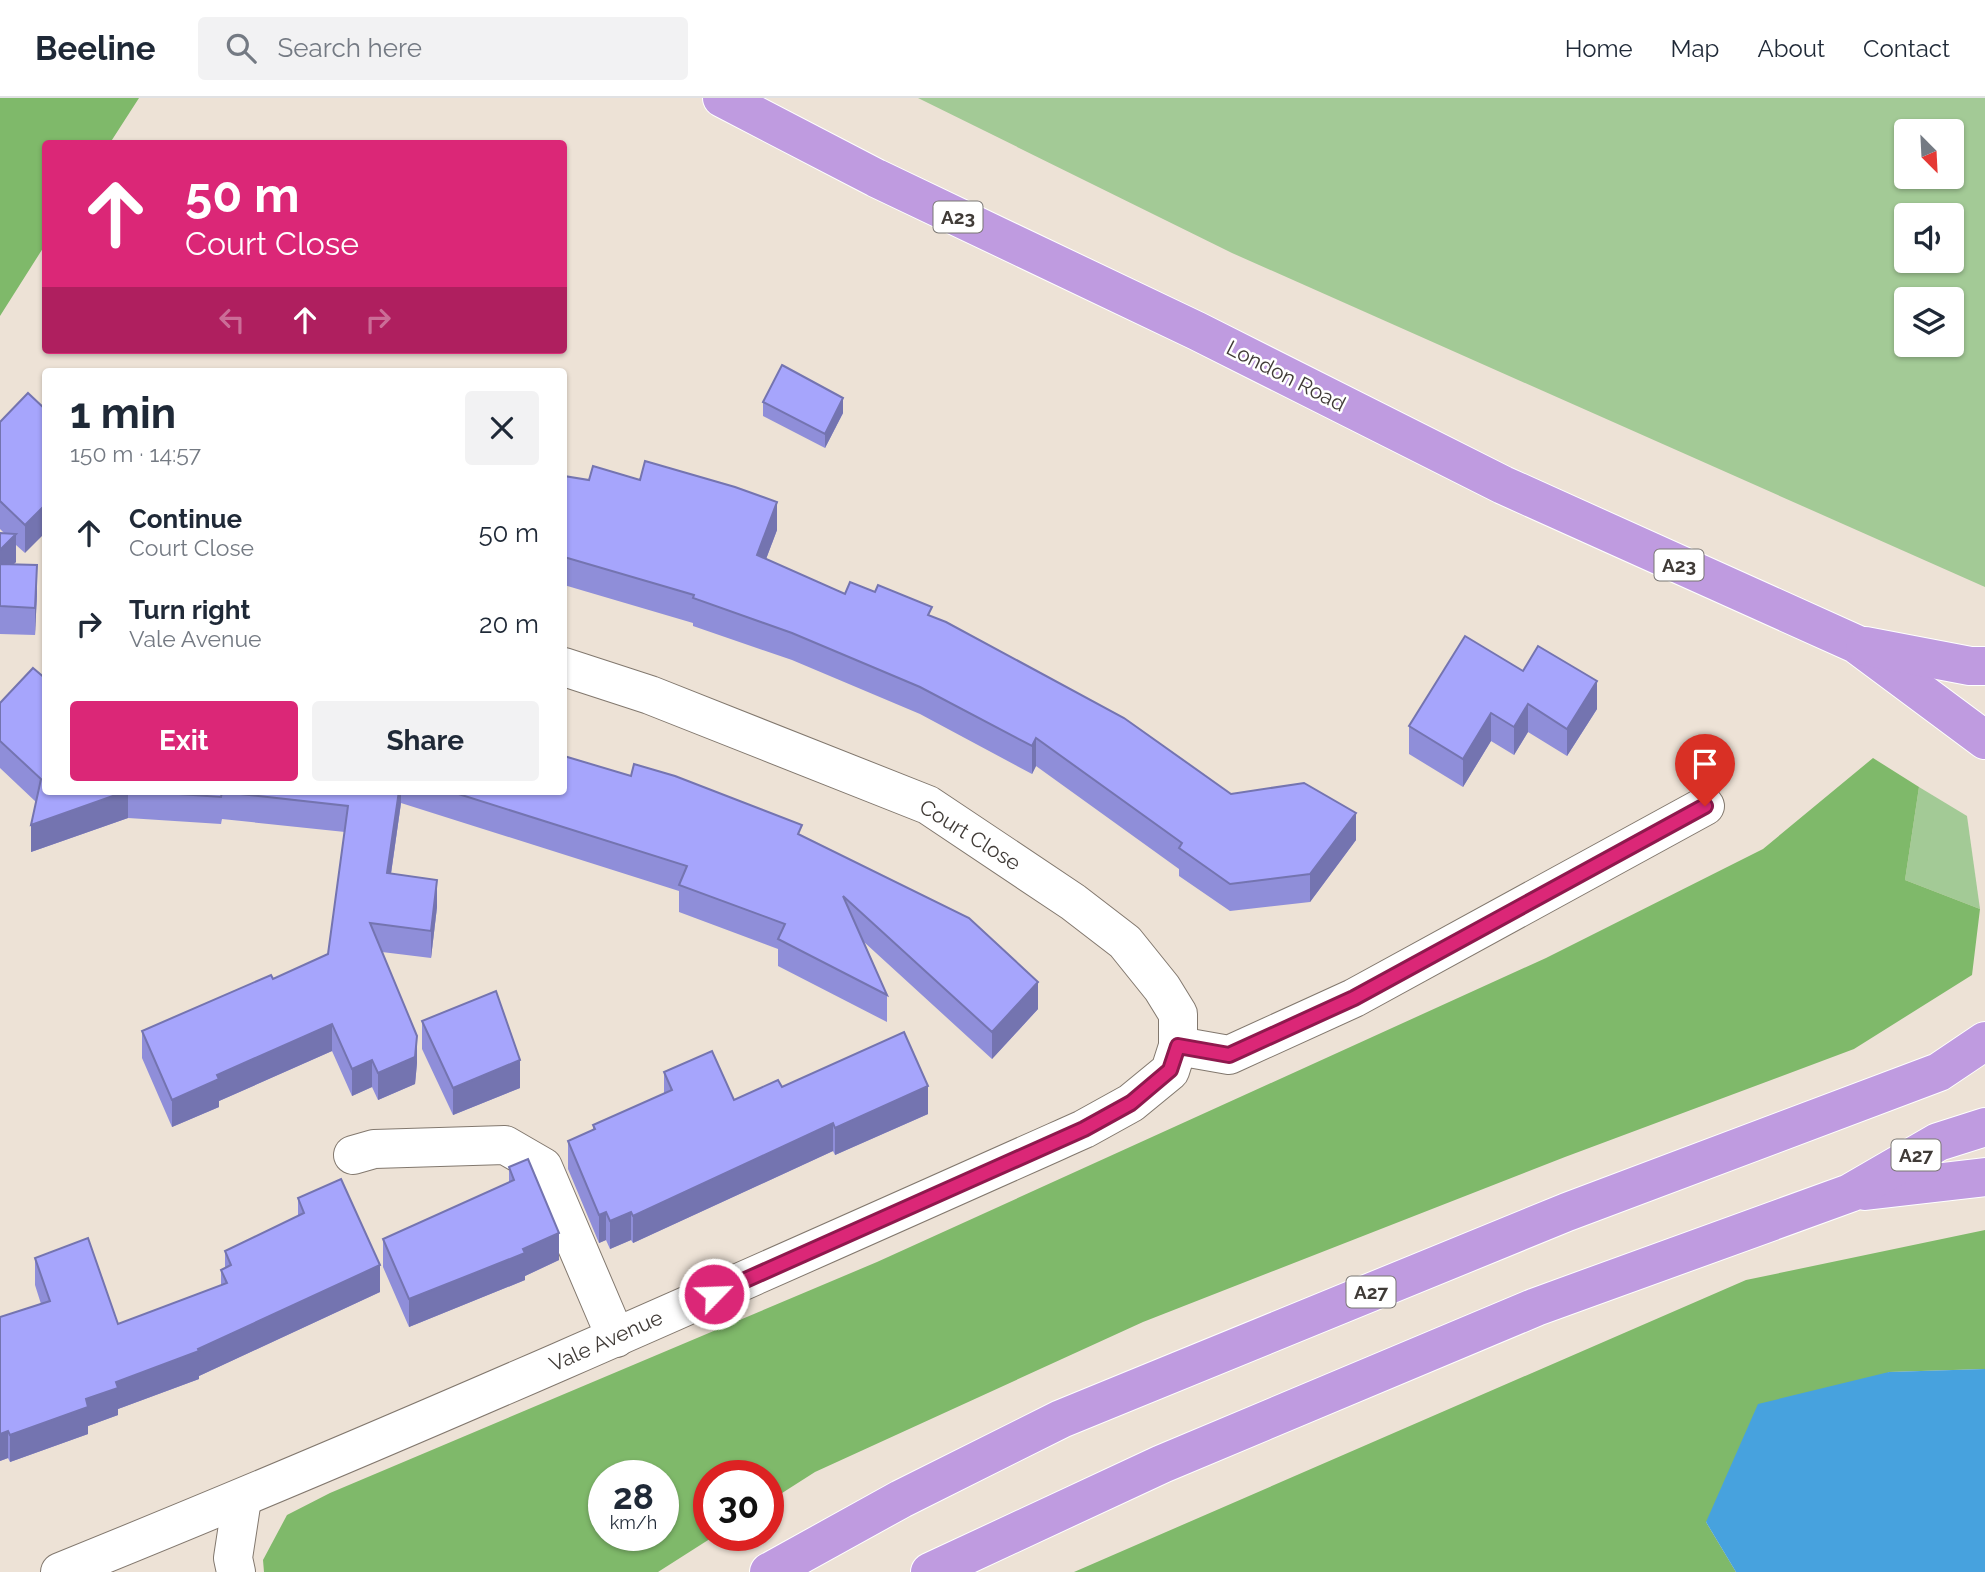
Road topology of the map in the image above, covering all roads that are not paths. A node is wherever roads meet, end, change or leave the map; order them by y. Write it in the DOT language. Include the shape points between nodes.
graph roads {
  1 [pos="722,98"];
  2 [pos="1856,644"];
  3 [pos="1985,666"];
  4 [pos="567,668"];
  5 [pos="1985,740"];
  6 [pos="1705,806"];
  7 [pos="1985,1041"];
  8 [pos="1178,1046"];
  9 [pos="1985,1127"];
  10 [pos="1084,1129"];
  11 [pos="353,1155"];
  12 [pos="1985,1177"];
  13 [pos="1850,1193"];
  14 [pos="616,1338"];
  15 [pos="242,1499"];
  16 [pos="60,1572"];
  17 [pos="236,1572"];
  18 [pos="769,1572"];
  19 [pos="930,1572"];
  1 -- 2 [label="highway, London Road / A23" via="1503,485"];
  2 -- 3 [label="highway, London Road / A23"];
  2 -- 5 [label="highway, London Road / A23"];
  4 -- 8 [label="street, Court Close" via="649,695 928,805 1125,942 1178,1014"];
  6 -- 8 [label="street" via="1354,998 1229,1055"];
  7 -- 18 [label="highway, A27" via="1939,1072 1567,1212 1061,1419"];
  8 -- 10 [label="street, Court Close" via="1170,1070 1131,1103"];
  9 -- 13 [label="highway, A27" via="1938,1142"];
  10 -- 14 [label="street, Vale Avenue"];
  11 -- 14 [label="street" via="374,1149 505,1144 543,1167"];
  12 -- 13 [label="highway"];
  13 -- 19 [label="highway, A27" via="1536,1307 1162,1464"];
  14 -- 15 [label="street, Vale Avenue"];
  15 -- 16 [label="street, Vale Avenue"];
  15 -- 17 [label="street" via="233,1558"];
}
